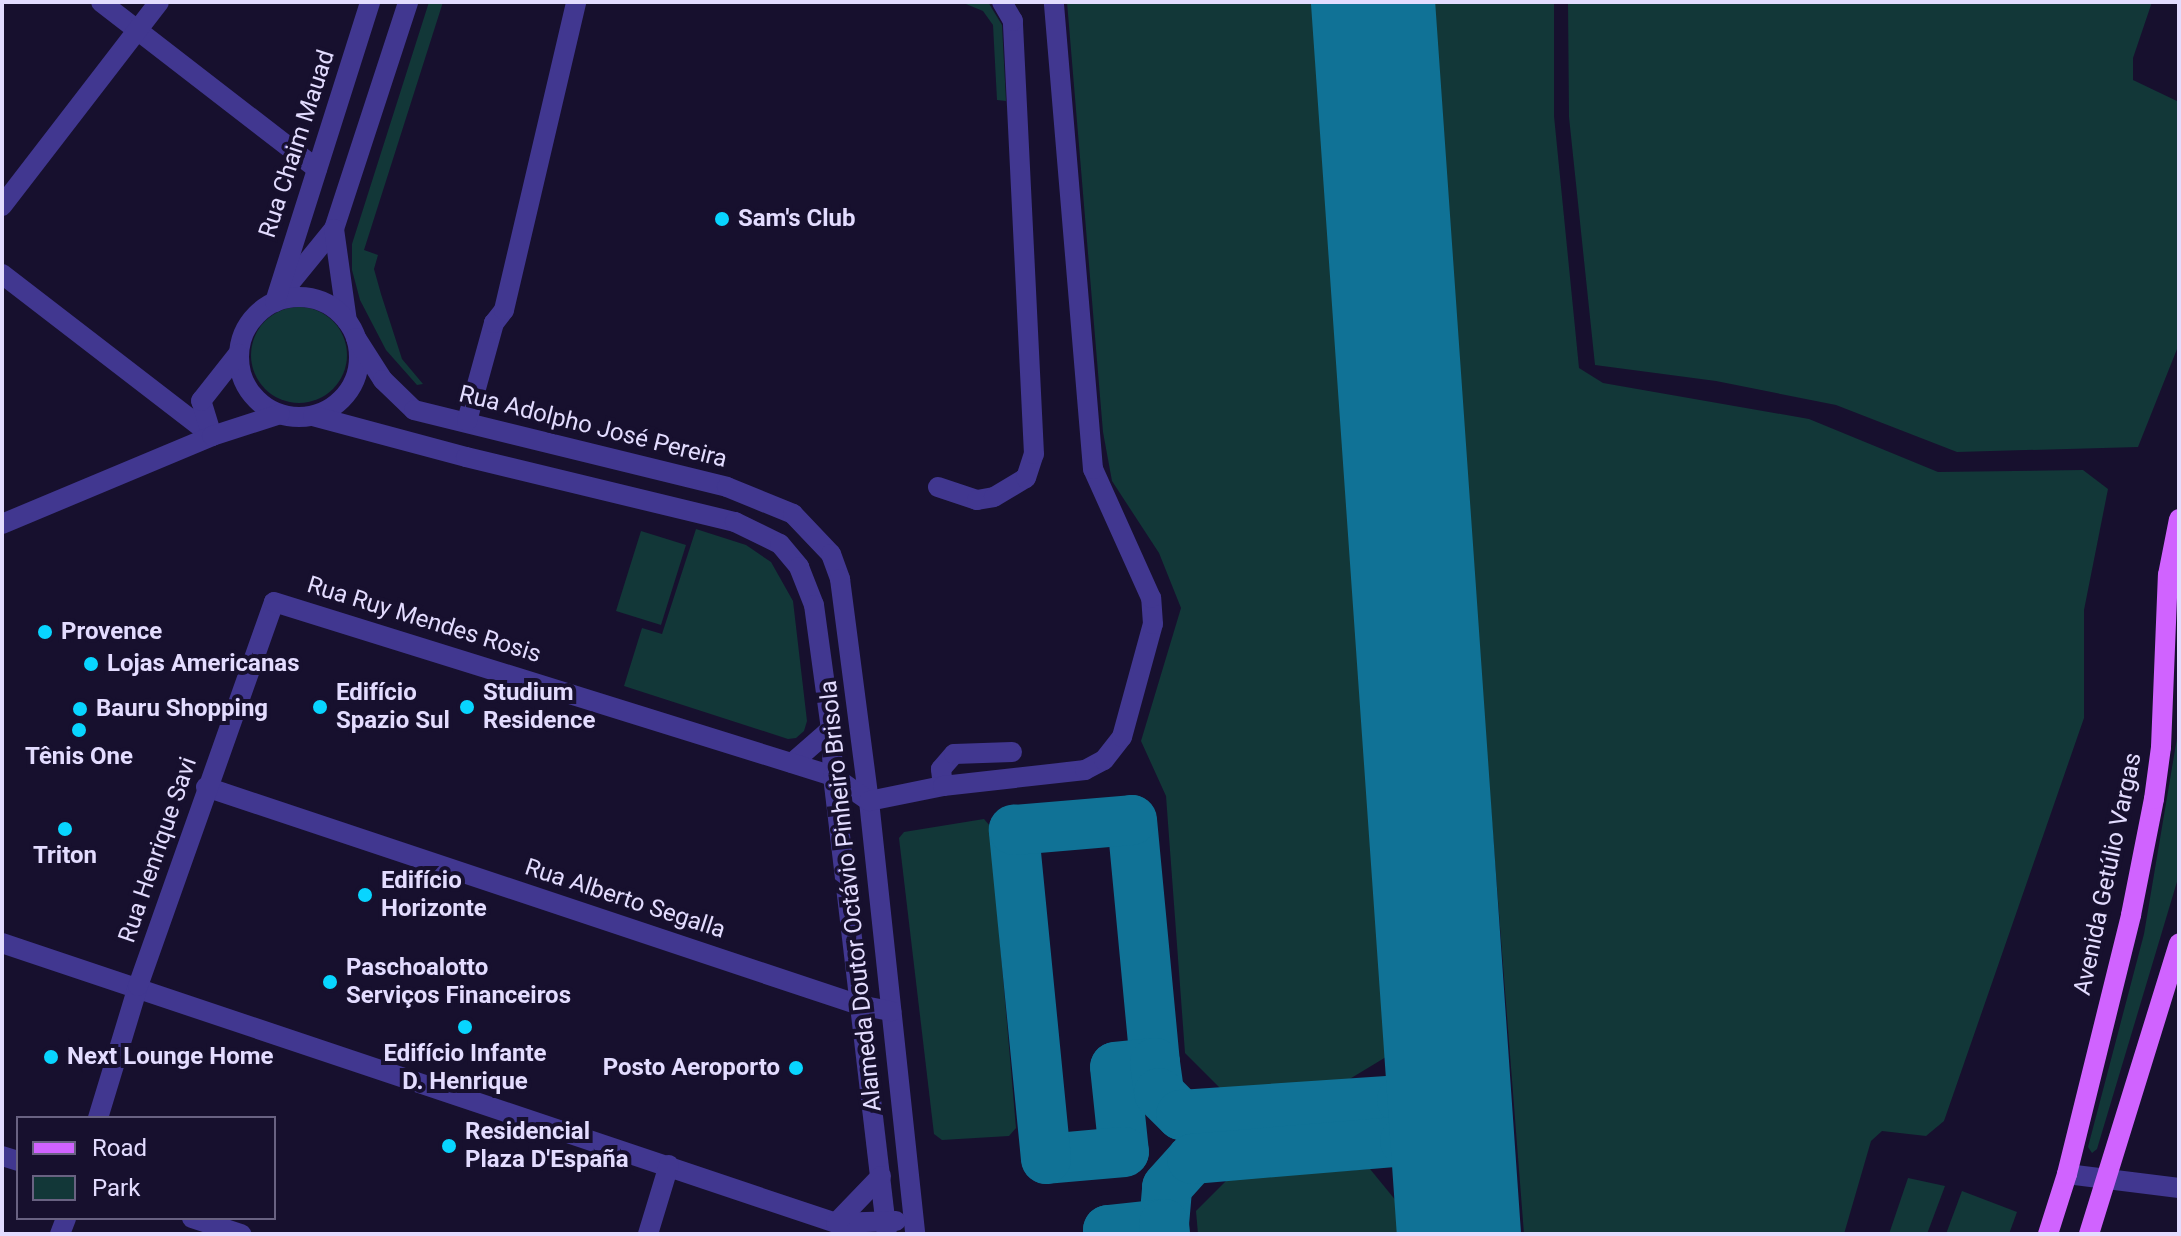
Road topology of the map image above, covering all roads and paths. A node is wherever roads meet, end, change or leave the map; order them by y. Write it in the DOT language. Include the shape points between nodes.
graph roads {
  1 [pos="101,2"];
  2 [pos="159,2"];
  3 [pos="370,2"];
  4 [pos="408,2"];
  5 [pos="576,2"];
  6 [pos="1002,2"];
  7 [pos="1054,2"];
  8 [pos="138,29"];
  9 [pos="317,169"];
  10 [pos="2,206"];
  11 [pos="334,229"];
  12 [pos="2,274"];
  13 [pos="275,302"];
  14 [pos="351,329"];
  15 [pos="238,354"];
  16 [pos="280,414"];
  17 [pos="313,416"];
  18 [pos="472,423"];
  19 [pos="212,436"];
  20 [pos="466,457"];
  21 [pos="938,487"];
  22 [pos="2179,519"];
  23 [pos="2,524"];
  24 [pos="831,554"];
  25 [pos="274,602"];
  26 [pos="831,729"];
  27 [pos="1012,752"];
  28 [pos="792,763"];
  29 [pos="833,776"];
  30 [pos="943,786"];
  31 [pos="206,787"];
  32 [pos="869,801"];
  33 [pos="2,943"];
  34 [pos="2179,944"];
  35 [pos="138,986"];
  36 [pos="859,1005"];
  37 [pos="891,1011"];
  38 [pos="99,1116"];
  39 [pos="669,1165"];
  40 [pos="2067,1174"];
  41 [pos="881,1176"];
  42 [pos="2106,1178"];
  43 [pos="2179,1188"];
  44 [pos="198,1220"];
  45 [pos="836,1223"];
  46 [pos="914,1227"];
  47 [pos="886,1228"];
  48 [pos="241,1234"];
  49 [pos="648,1234"];
  50 [pos="2048,1234"];
  51 [pos="2089,1234"];
  1 -- 8 [label="street"];
  2 -- 8 [label="street"];
  3 -- 9 [label="street, Rua Chaim Mauad"];
  4 -- 11 [label="street"];
  5 -- 18 [label="street" via="504,310 507,327"];
  6 -- 21 [label="street" via="1013,21 1034,454 1026,478 994,497 977,500"];
  7 -- 30 [label="street" via="1093,469 1151,598 1153,624 1122,737 1104,760 1085,770"];
  8 -- 9 [label="street"];
  8 -- 10 [label="street"];
  9 -- 13 [label="street, Rua Chaim Mauad"];
  11 -- 13 [label="street"];
  11 -- 14 [label="street"];
  12 -- 19 [label="street"];
  13 -- 14 [label="street" via="312,298 331,306"];
  13 -- 15 [label="street" via="248,324"];
  14 -- 17 [label="street" via="359,358 356,377 332,408"];
  14 -- 18 [label="street, Rua Adolpho José Pereira" via="383,380 414,410"];
  15 -- 16 [label="street" via="249,391"];
  15 -- 19 [label="street" via="201,401"];
  16 -- 17 [label="street"];
  16 -- 19 [label="street"];
  17 -- 20 [label="street"];
  18 -- 20 [label="street"];
  18 -- 24 [label="street, Rua Adolpho José Pereira" via="727,487 793,514"];
  19 -- 23 [label="street"];
  20 -- 26 [label="street, Alameda Doutor Octávio Pinheiro Brisola" via="735,522 780,544 799,567 814,605"];
  22 -- 40 [label="main road, Avenida Getúlio Vargas" via="2168,575 2154,799"];
  24 -- 32 [label="street, Alameda Doutor Octávio Pinheiro Brisola" via="840,579"];
  25 -- 28 [label="street, Rua Ruy Mendes Rosis"];
  25 -- 31 [label="street, Rua Henrique Savi"];
  26 -- 28 [label="street"];
  26 -- 29 [label="street, Alameda Doutor Octávio Pinheiro Brisola"];
  27 -- 30 [label="street" via="954,754 941,769"];
  28 -- 29 [label="street, Rua Ruy Mendes Rosis"];
  29 -- 32 [label="street, Rua Ruy Mendes Rosis"];
  29 -- 36 [label="street, Alameda Doutor Octávio Pinheiro Brisola"];
  30 -- 32 [label="street"];
  31 -- 35 [label="street, Rua Henrique Savi"];
  31 -- 36 [label="street, Rua Alberto Segalla"];
  32 -- 37 [label="street, Alameda Doutor Octávio Pinheiro Brisola"];
  33 -- 35 [label="street"];
  34 -- 42 [label="main road"];
  35 -- 38 [label="street, Rua Henrique Savi"];
  35 -- 39 [label="street"];
  36 -- 37 [label="street, Rua Alberto Segalla"];
  36 -- 41 [label="street, Alameda Doutor Octávio Pinheiro Brisola"];
  37 -- 46 [label="street, Alameda Doutor Octávio Pinheiro Brisola"];
  39 -- 45 [label="street"];
  39 -- 49 [label="street"];
  40 -- 42 [label="street"];
  40 -- 50 [label="main road, Avenida Getúlio Vargas"];
  41 -- 45 [label="street"];
  41 -- 47 [label="street, Alameda Doutor Octávio Pinheiro Brisola"];
  42 -- 43 [label="street"];
  42 -- 51 [label="main road"];
  44 -- 48 [label="street"];
  45 -- 47 [label="street"];
  46 -- 47 [label="street"];
}
